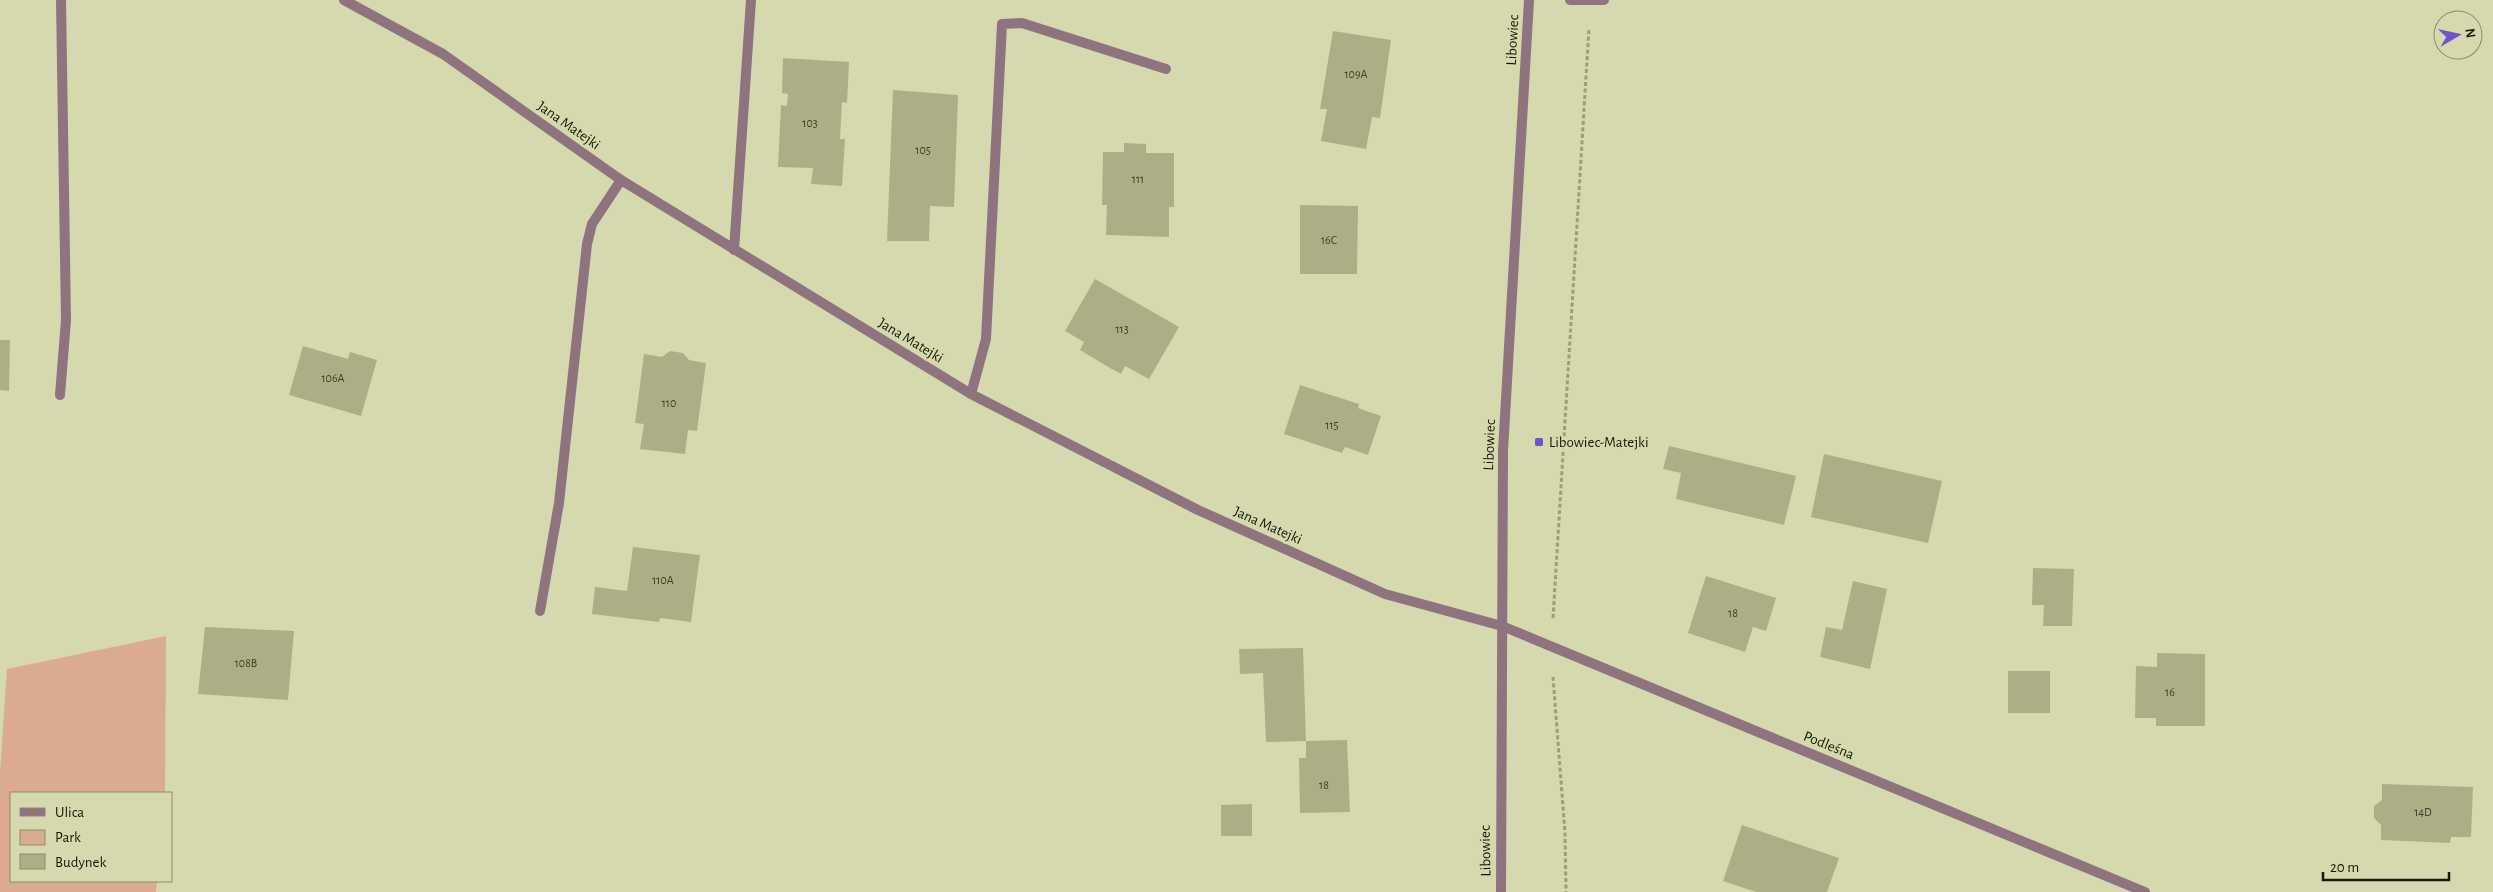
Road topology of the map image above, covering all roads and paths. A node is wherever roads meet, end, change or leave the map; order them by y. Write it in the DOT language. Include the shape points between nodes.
graph roads {
  1 [pos="60,0"];
  2 [pos="344,0"];
  3 [pos="752,0"];
  4 [pos="1529,0"];
  5 [pos="1570,0"];
  6 [pos="1604,0"];
  7 [pos="1591,1"];
  8 [pos="1166,69"];
  9 [pos="620,180"];
  10 [pos="734,250"];
  11 [pos="971,394"];
  12 [pos="60,395"];
  13 [pos="540,611"];
  14 [pos="1502,626"];
  15 [pos="1551,647"];
  16 [pos="1501,892"];
  17 [pos="1566,892"];
  18 [pos="2145,892"];
  1 -- 12 [label="street" via="66,320"];
  2 -- 9 [label="street, Jana Matejki" via="444,54"];
  3 -- 10 [label="street"];
  4 -- 14 [label="street, Libowiec" via="1503,451"];
  5 -- 7 [label="street"];
  6 -- 7 [label="street"];
  7 -- 15 [label="path"];
  8 -- 11 [label="street" via="1022,23 1002,24 986,339"];
  9 -- 10 [label="street, Jana Matejki"];
  9 -- 13 [label="street" via="592,224 587,244 559,503"];
  10 -- 11 [label="street, Jana Matejki"];
  11 -- 14 [label="street, Jana Matejki" via="1198,510 1385,594"];
  14 -- 15 [label="street, Podleśna"];
  14 -- 16 [label="street, Libowiec"];
  15 -- 17 [label="path" via="1565,833"];
  15 -- 18 [label="street, Podleśna"];
}
